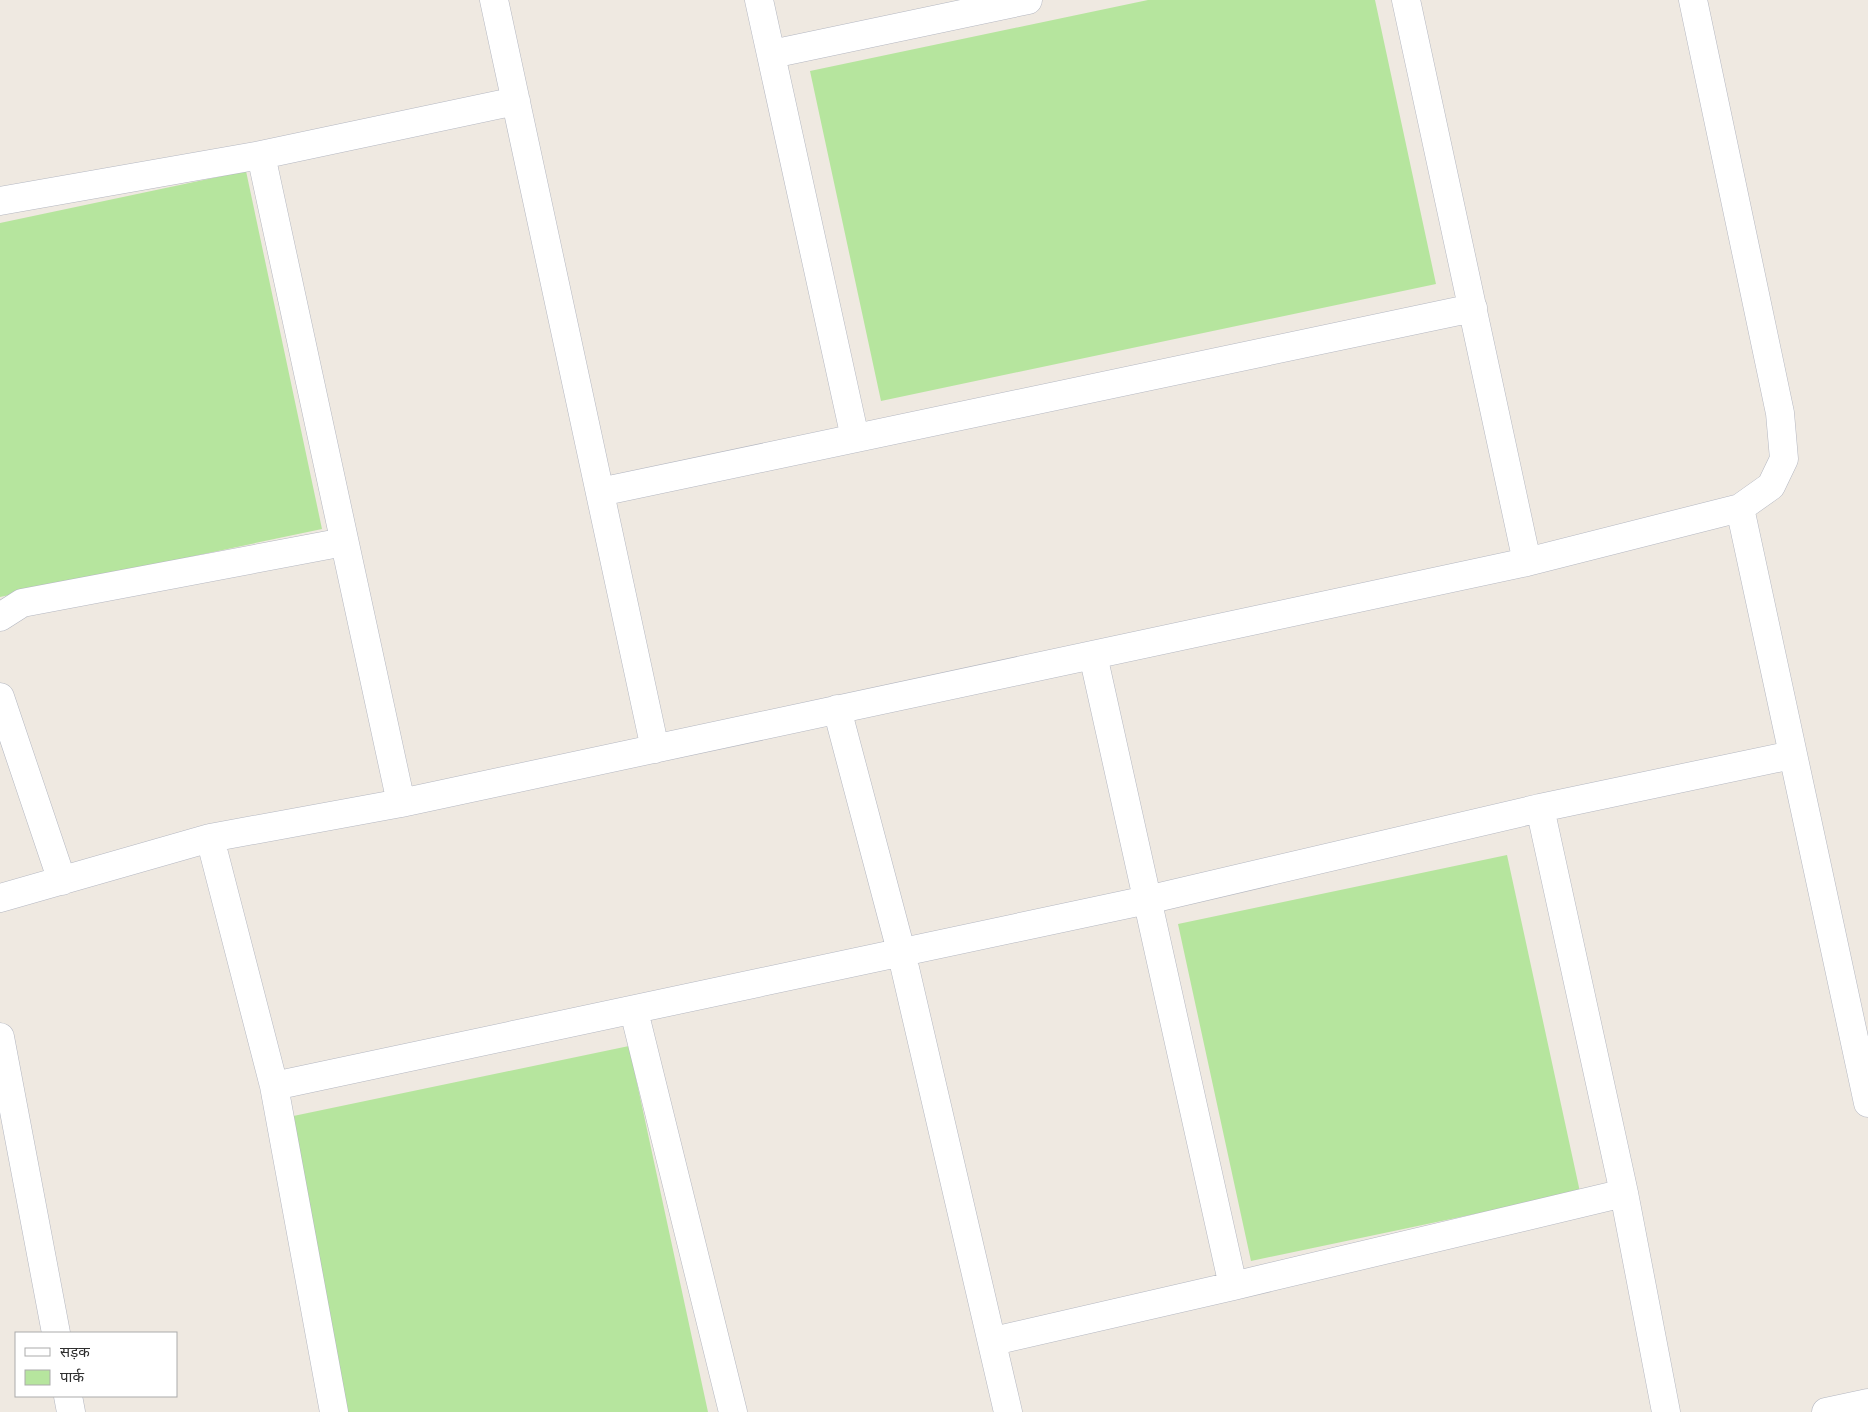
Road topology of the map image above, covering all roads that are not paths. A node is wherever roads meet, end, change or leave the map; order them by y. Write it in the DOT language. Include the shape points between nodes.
graph roads {
  1 [pos="494,0"];
  2 [pos="759,0"];
  3 [pos="1028,0"];
  4 [pos="1406,0"];
  5 [pos="1693,0"];
  6 [pos="772,54"];
  7 [pos="516,101"];
  8 [pos="261,155"];
  9 [pos="0,200"];
  10 [pos="1473,308"];
  11 [pos="855,438"];
  12 [pos="600,492"];
  13 [pos="1740,508"];
  14 [pos="344,542"];
  15 [pos="1527,562"];
  16 [pos="0,617"];
  17 [pos="1093,655"];
  18 [pos="0,697"];
  19 [pos="838,709"];
  20 [pos="655,749"];
  21 [pos="1792,755"];
  22 [pos="401,803"];
  23 [pos="1540,808"];
  24 [pos="210,838"];
  25 [pos="62,881"];
  26 [pos="0,898"];
  27 [pos="1147,900"];
  28 [pos="901,951"];
  29 [pos="634,1011"];
  30 [pos="0,1037"];
  31 [pos="274,1086"];
  32 [pos="1868,1103"];
  33 [pos="1624,1193"];
  34 [pos="1233,1286"];
  35 [pos="56,1332"];
  36 [pos="994,1341"];
  37 [pos="68,1397"];
  38 [pos="1868,1403"];
  39 [pos="72,1412"];
  40 [pos="334,1412"];
  41 [pos="733,1412"];
  42 [pos="1008,1412"];
  43 [pos="1666,1412"];
  44 [pos="1826,1412"];
  1 -- 7 [label="street"];
  2 -- 6 [label="street"];
  3 -- 6 [label="street"];
  4 -- 10 [label="street"];
  5 -- 13 [label="street" via="1780,413 1784,459 1771,486"];
  6 -- 11 [label="street"];
  7 -- 8 [label="street"];
  7 -- 12 [label="street"];
  8 -- 9 [label="street"];
  8 -- 14 [label="street"];
  10 -- 11 [label="street"];
  10 -- 15 [label="street"];
  11 -- 12 [label="street"];
  12 -- 20 [label="street"];
  13 -- 15 [label="street"];
  13 -- 21 [label="street"];
  14 -- 16 [label="street" via="22,603"];
  14 -- 22 [label="street"];
  15 -- 17 [label="street"];
  17 -- 19 [label="street"];
  17 -- 27 [label="street"];
  18 -- 25 [label="street"];
  19 -- 20 [label="street"];
  19 -- 28 [label="street"];
  20 -- 22 [label="street"];
  21 -- 23 [label="street"];
  21 -- 32 [label="street"];
  22 -- 24 [label="street"];
  23 -- 27 [label="street"];
  23 -- 33 [label="street"];
  24 -- 25 [label="street"];
  24 -- 31 [label="street"];
  25 -- 26 [label="street"];
  27 -- 28 [label="street"];
  27 -- 34 [label="street"];
  28 -- 29 [label="street"];
  28 -- 36 [label="street"];
  29 -- 31 [label="street"];
  29 -- 41 [label="street"];
  30 -- 35 [label="street"];
  31 -- 40 [label="street"];
  33 -- 34 [label="street"];
  33 -- 43 [label="street"];
  34 -- 36 [label="street"];
  36 -- 42 [label="street"];
  37 -- 39 [label="street"];
  38 -- 44 [label="street"];
}
